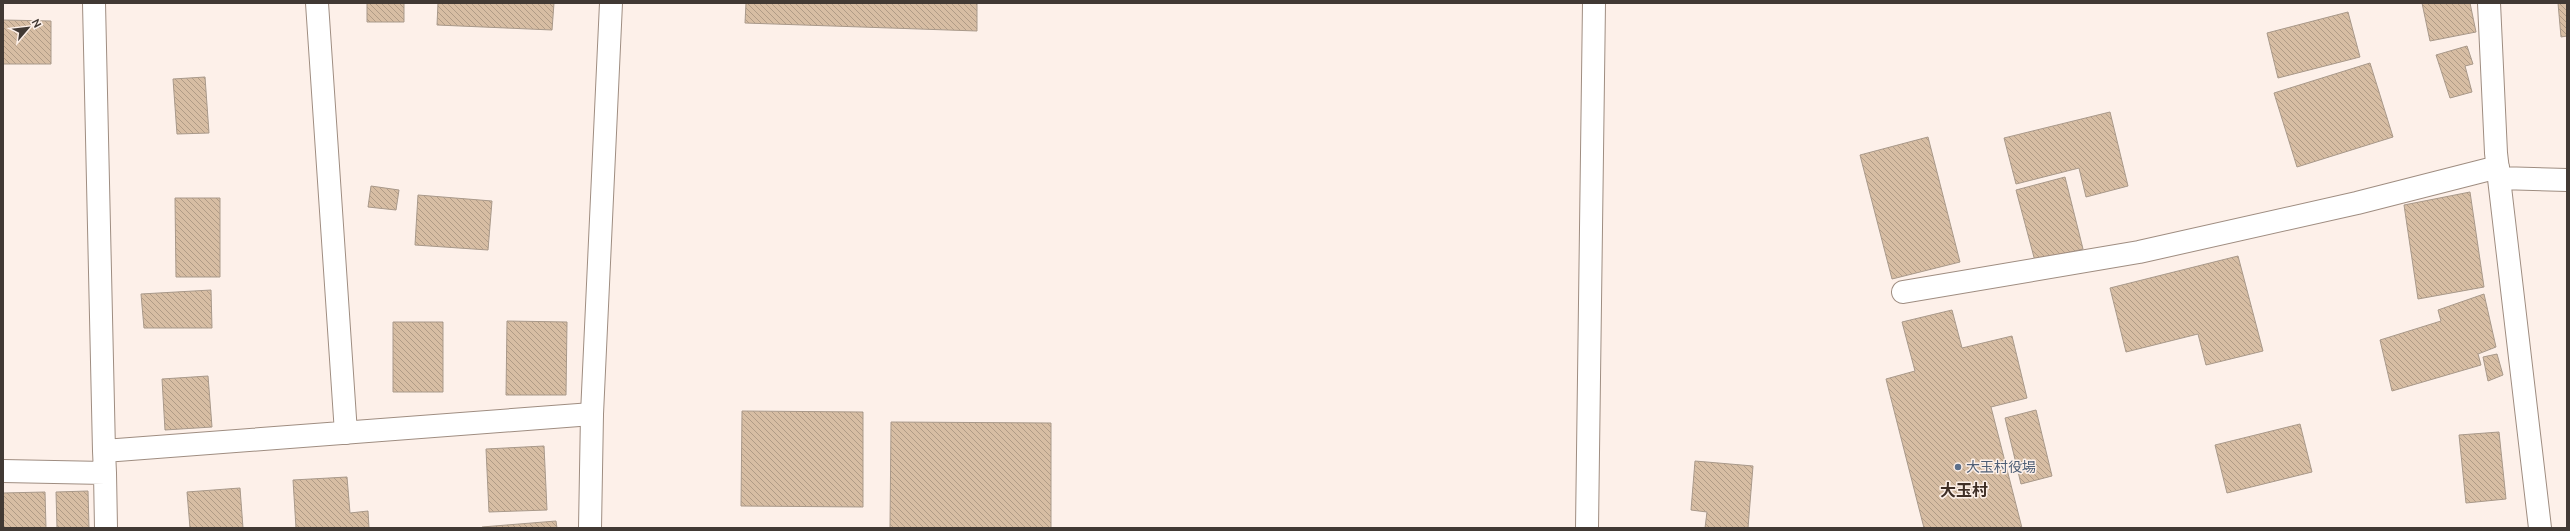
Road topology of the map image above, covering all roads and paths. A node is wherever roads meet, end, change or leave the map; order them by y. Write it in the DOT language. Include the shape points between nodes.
graph roads {
  1 [pos="94,3"];
  2 [pos="316,3"];
  3 [pos="611,3"];
  4 [pos="1594,3"];
  5 [pos="2489,3"];
  6 [pos="2499,172"];
  7 [pos="2567,180"];
  8 [pos="1903,292"];
  9 [pos="592,414"];
  10 [pos="346,433"];
  11 [pos="104,451"];
  12 [pos="3,471"];
  13 [pos="105,473"];
  14 [pos="106,528"];
  15 [pos="590,528"];
  16 [pos="1587,528"];
  17 [pos="2540,528"];
  1 -- 11 [label="street"];
  2 -- 10 [label="street"];
  3 -- 9 [label="street"];
  4 -- 16 [label="street"];
  5 -- 6 [label="street"];
  6 -- 7 [label="street"];
  6 -- 8 [label="street" via="2139,252"];
  6 -- 17 [label="street"];
  9 -- 10 [label="street"];
  9 -- 15 [label="street"];
  10 -- 11 [label="street"];
  11 -- 13 [label="street"];
  12 -- 13 [label="street"];
  13 -- 14 [label="street"];
}
